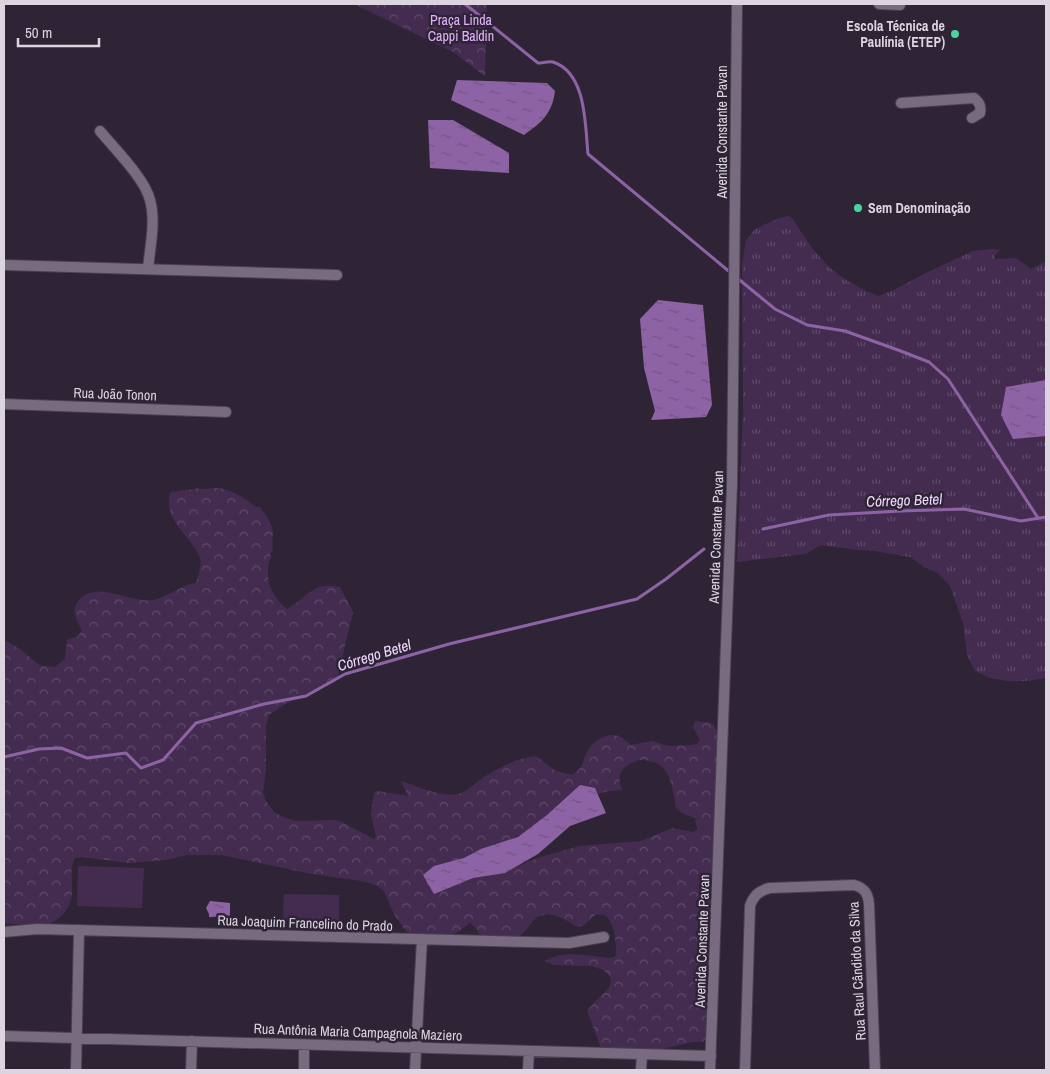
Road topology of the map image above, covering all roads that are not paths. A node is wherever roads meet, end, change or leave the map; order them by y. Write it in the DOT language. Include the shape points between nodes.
graph roads {
  1 [pos="737,4"];
  2 [pos="879,4"];
  3 [pos="900,4"];
  4 [pos="902,103"];
  5 [pos="972,118"];
  6 [pos="100,131"];
  7 [pos="4,265"];
  8 [pos="148,269"];
  9 [pos="337,275"];
  10 [pos="4,404"];
  11 [pos="226,412"];
  12 [pos="79,930"];
  13 [pos="4,932"];
  14 [pos="604,937"];
  15 [pos="422,940"];
  16 [pos="4,1036"];
  17 [pos="77,1038"];
  18 [pos="192,1041"];
  19 [pos="304,1044"];
  20 [pos="415,1048"];
  21 [pos="529,1051"];
  22 [pos="642,1054"];
  23 [pos="711,1056"];
  24 [pos="76,1070"];
  25 [pos="191,1070"];
  26 [pos="304,1070"];
  27 [pos="415,1070"];
  28 [pos="528,1070"];
  29 [pos="641,1070"];
  30 [pos="710,1070"];
  31 [pos="745,1070"];
  32 [pos="875,1070"];
  1 -- 23 [label="street, Avenida Constante Pavan" via="732,485"];
  2 -- 3 [label="street"];
  4 -- 5 [label="street" via="974,98 981,107 980,113"];
  6 -- 8 [label="street" via="140,180 150,199 152,220"];
  7 -- 8 [label="street"];
  8 -- 9 [label="street"];
  10 -- 11 [label="street, Rua João Tonon"];
  12 -- 13 [label="street, Rua Joaquim Francelino do Prado"];
  12 -- 15 [label="street, Rua Joaquim Francelino do Prado"];
  12 -- 17 [label="street"];
  14 -- 15 [label="street, Rua Joaquim Francelino do Prado" via="569,943"];
  15 -- 20 [label="street"];
  16 -- 17 [label="street, Rua Antônia Maria Campagnola Maziero"];
  17 -- 18 [label="street, Rua Antônia Maria Campagnola Maziero"];
  17 -- 24 [label="street"];
  18 -- 19 [label="street, Rua Antônia Maria Campagnola Maziero"];
  18 -- 25 [label="street"];
  19 -- 20 [label="street, Rua Antônia Maria Campagnola Maziero"];
  19 -- 26 [label="street"];
  20 -- 21 [label="street, Rua Antônia Maria Campagnola Maziero"];
  20 -- 27 [label="street"];
  21 -- 22 [label="street, Rua Antônia Maria Campagnola Maziero"];
  21 -- 28 [label="street"];
  22 -- 23 [label="street, Rua Antônia Maria Campagnola Maziero"];
  22 -- 29 [label="street"];
  23 -- 30 [label="street, Avenida Constante Pavan"];
  31 -- 32 [label="street, Rua Raul Cândido da Silva" via="751,902 759,892 770,888 854,885 865,890 869,904"];
}
